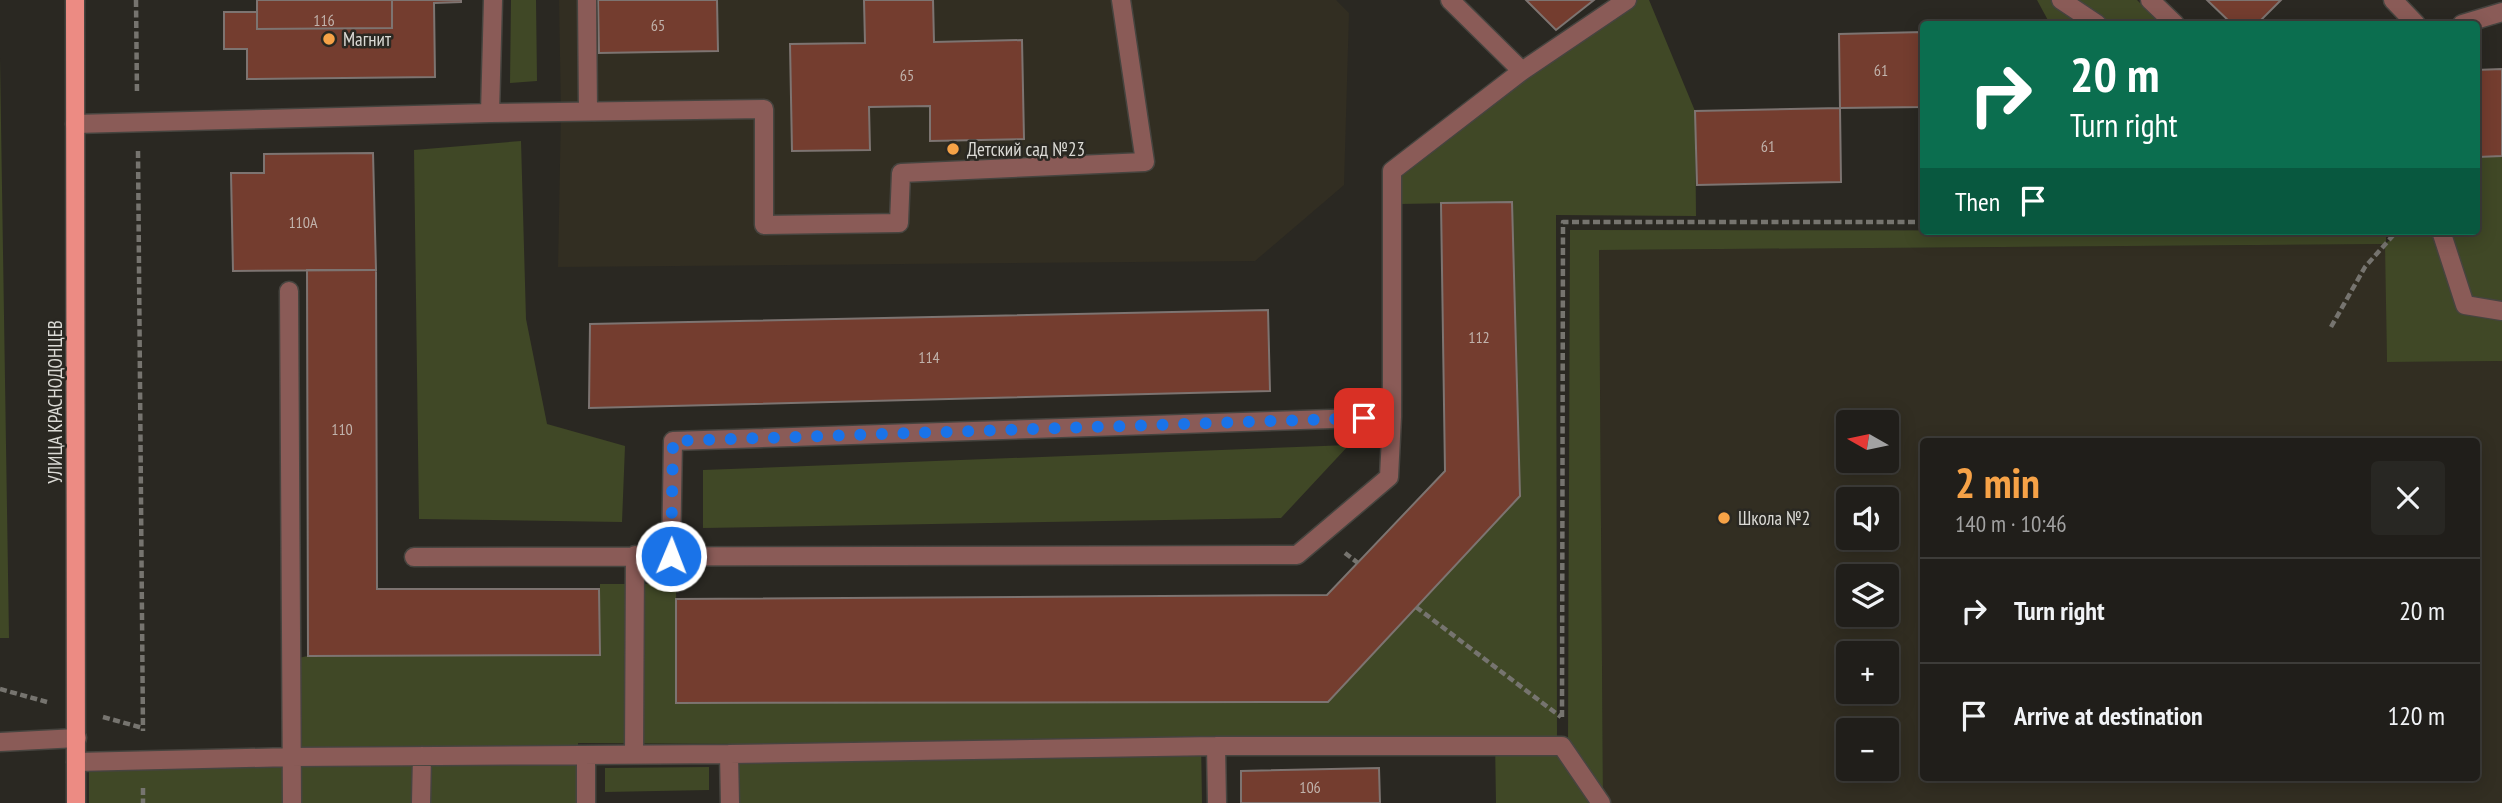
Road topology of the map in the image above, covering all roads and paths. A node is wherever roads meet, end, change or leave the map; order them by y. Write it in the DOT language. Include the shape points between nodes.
graph roads {
  1 [pos="75,0"];
  2 [pos="136,0"];
  3 [pos="493,0"];
  4 [pos="587,0"];
  5 [pos="1121,0"];
  6 [pos="1450,0"];
  7 [pos="1627,0"];
  8 [pos="2061,0"];
  9 [pos="2150,0"];
  10 [pos="2393,0"];
  11 [pos="2502,12"];
  12 [pos="2092,21"];
  13 [pos="2170,21"];
  14 [pos="2413,21"];
  15 [pos="2472,21"];
  16 [pos="1522,71"];
  17 [pos="588,111"];
  18 [pos="490,113"];
  19 [pos="137,123"];
  20 [pos="75,124"];
  21 [pos="1920,222"];
  22 [pos="2393,235"];
  23 [pos="2442,235"];
  24 [pos="289,291"];
  25 [pos="2502,311"];
  26 [pos="2331,327"];
  27 [pos="1392,417"];
  28 [pos="635,555"];
  29 [pos="671,556"];
  30 [pos="414,557"];
  31 [pos="1416,607"];
  32 [pos="1562,717"];
  33 [pos="1548,718"];
  34 [pos="77,738"];
  35 [pos="0,742"];
  36 [pos="1216,746"];
  37 [pos="1562,746"];
  38 [pos="729,754"];
  39 [pos="586,755"];
  40 [pos="635,755"];
  41 [pos="422,756"];
  42 [pos="293,757"];
  43 [pos="143,761"];
  44 [pos="76,762"];
  45 [pos="76,803"];
  46 [pos="143,803"];
  47 [pos="292,803"];
  48 [pos="421,803"];
  49 [pos="586,803"];
  50 [pos="730,803"];
  51 [pos="1217,803"];
  52 [pos="1601,803"];
  1 -- 20 [label="main road, УЛИЦА КРАСНОДОНЦЕВ"];
  2 -- 19 [label="path"];
  3 -- 18 [label="street"];
  4 -- 17 [label="street"];
  5 -- 17 [label="street" via="1146,162 901,173 899,223 764,225 764,109"];
  6 -- 16 [label="street"];
  7 -- 16 [label="street"];
  8 -- 12 [label="street"];
  9 -- 13 [label="street"];
  10 -- 14 [label="street"];
  11 -- 15 [label="street"];
  16 -- 27 [label="street" via="1392,171"];
  17 -- 18 [label="street"];
  18 -- 19 [label="street"];
  19 -- 20 [label="street"];
  19 -- 43 [label="path"];
  20 -- 34 [label="main road, УЛИЦА КРАСНОДОНЦЕВ"];
  21 -- 32 [label="path" via="1563,222"];
  22 -- 26 [label="path" via="2365,267"];
  23 -- 25 [label="street" via="2465,305"];
  24 -- 42 [label="street"];
  27 -- 29 [label="street" via="1388,477 1297,555"];
  27 -- 29 [label="street" via="673,441"];
  28 -- 29 [label="street"];
  28 -- 30 [label="street"];
  28 -- 40 [label="street"];
  31 -- 32 [label="path"];
  32 -- 33 [label="path"];
  32 -- 37 [label="path"];
  34 -- 35 [label="street"];
  34 -- 44 [label="main road, УЛИЦА КРАСНОДОНЦЕВ"];
  36 -- 37 [label="street"];
  36 -- 38 [label="street"];
  36 -- 51 [label="street"];
  37 -- 52 [label="street"];
  38 -- 40 [label="street"];
  38 -- 50 [label="street"];
  39 -- 40 [label="street"];
  39 -- 41 [label="street"];
  39 -- 49 [label="street"];
  41 -- 42 [label="street"];
  41 -- 48 [label="street"];
  42 -- 43 [label="street"];
  42 -- 47 [label="street"];
  43 -- 44 [label="street"];
  43 -- 46 [label="path"];
  44 -- 45 [label="main road, УЛИЦА КРАСНОДОНЦЕВ"];
}
